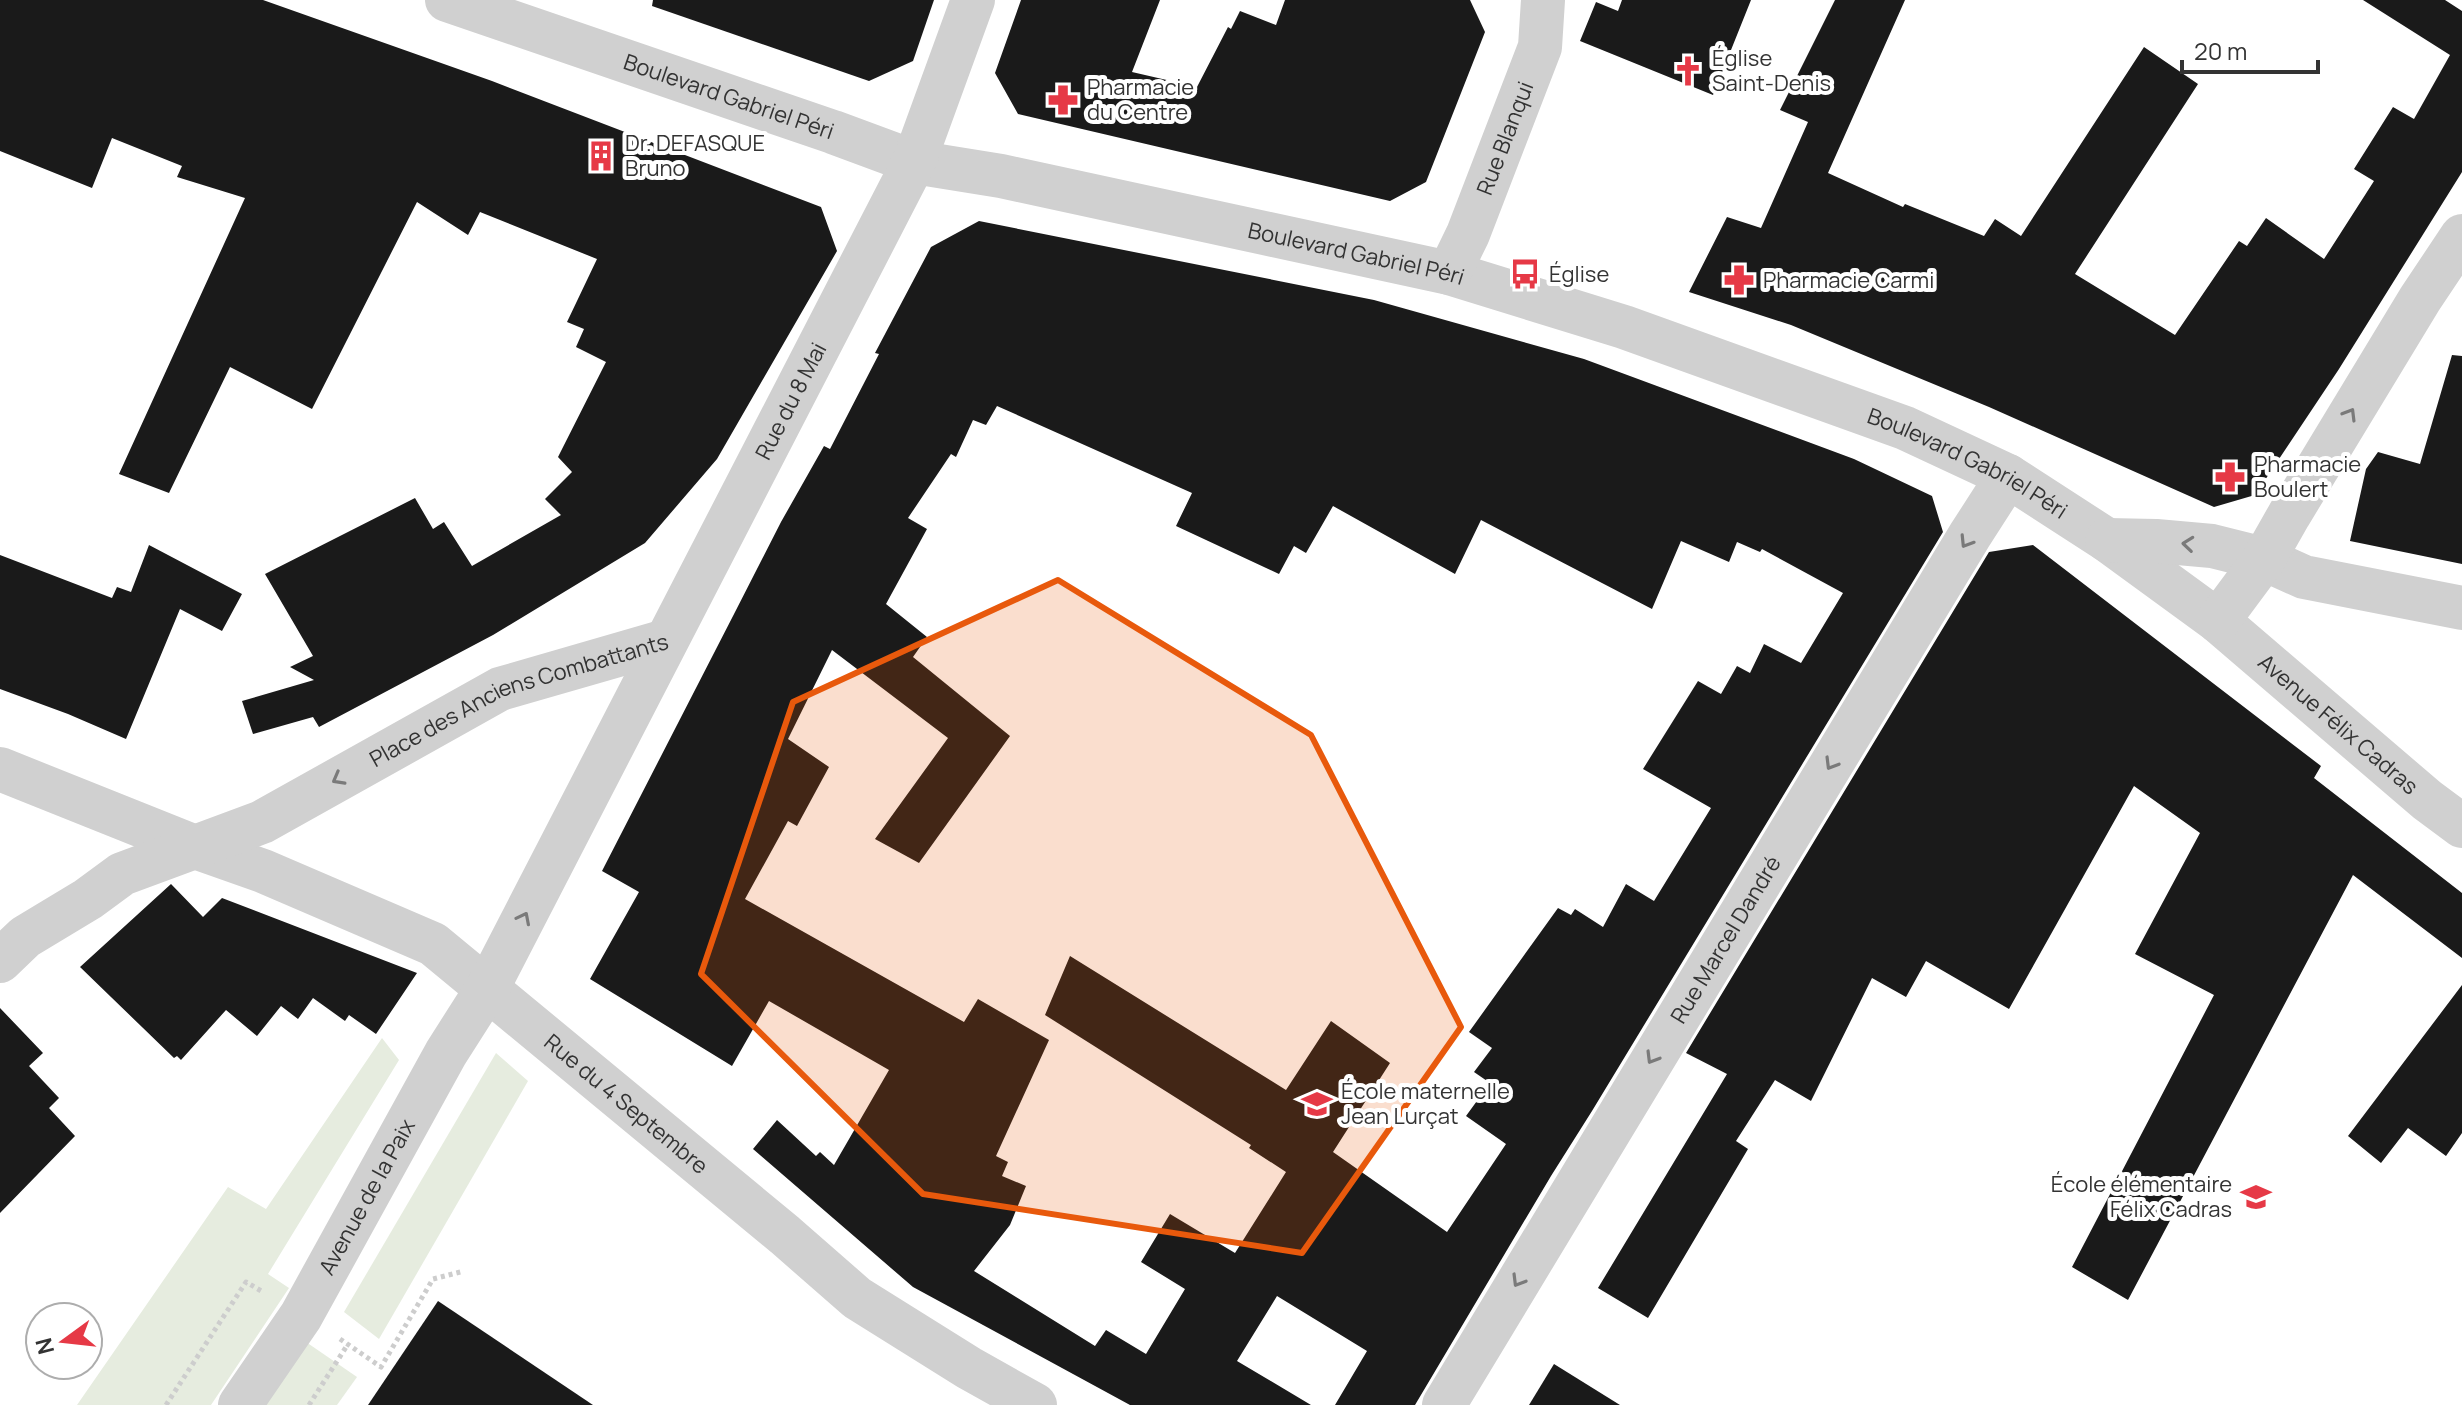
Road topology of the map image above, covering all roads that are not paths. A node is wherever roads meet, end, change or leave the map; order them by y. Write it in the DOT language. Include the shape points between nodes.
graph roads {
  1 [pos="447,0"];
  2 [pos="973,0"];
  3 [pos="1543,0"];
  4 [pos="914,162"];
  5 [pos="2462,236"];
  6 [pos="1449,273"];
  7 [pos="2008,476"];
  8 [pos="2107,540"];
  9 [pos="2264,559"];
  10 [pos="2462,608"];
  11 [pos="2218,621"];
  12 [pos="666,641"];
  13 [pos="0,769"];
  14 [pos="2462,826"];
  15 [pos="195,847"];
  16 [pos="0,961"];
  17 [pos="488,987"];
  18 [pos="240,1405"];
  19 [pos="1035,1405"];
  20 [pos="1444,1405"];
  1 -- 4 [label="street, Boulevard Gabriel Péri"];
  2 -- 4 [label="street, Rue du 8 Mai"];
  3 -- 6 [label="street, Rue Blanqui" via="1540,47"];
  4 -- 6 [label="street, Boulevard Gabriel Péri" via="1016,179"];
  4 -- 12 [label="street, Rue du 8 Mai"];
  9 -- 5 [label="street, one-way"];
  6 -- 7 [label="street, Boulevard Gabriel Péri" via="1624,327 1905,428"];
  7 -- 8 [label="street, Boulevard Gabriel Péri"];
  7 -- 20 [label="street, Rue Marcel Dandré, one-way"];
  9 -- 8 [label="street, one-way" via="2212,546"];
  8 -- 11 [label="street, Boulevard Gabriel Péri"];
  9 -- 10 [label="street" via="2304,577"];
  9 -- 11 [label="street"];
  11 -- 14 [label="street, Avenue Félix Cadras"];
  12 -- 15 [label="street, Place des Anciens Combattants, one-way" via="500,689 262,822"];
  17 -- 12 [label="street, Place des Anciens Combattants, one-way"];
  13 -- 15 [label="street, Rue du 4 Septembre"];
  15 -- 16 [label="street, Place des Anciens Combattants" via="122,874 25,937"];
  15 -- 17 [label="street, Rue du 4 Septembre" via="433,944"];
  17 -- 18 [label="street, Avenue de la Paix" via="301,1316"];
  17 -- 19 [label="street, Rue du 4 Septembre" via="857,1298"];
}
